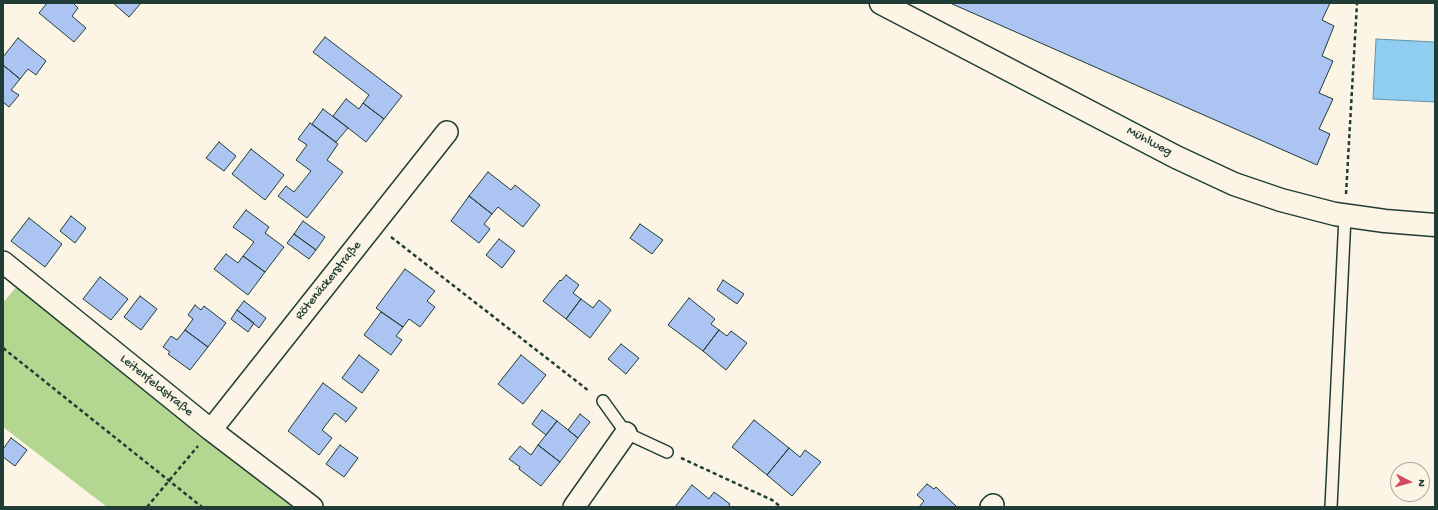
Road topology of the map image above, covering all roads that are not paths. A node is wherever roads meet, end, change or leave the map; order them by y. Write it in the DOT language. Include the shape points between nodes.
graph roads {
  1 [pos="881,3"];
  2 [pos="447,132"];
  3 [pos="1345,216"];
  4 [pos="1435,225"];
  5 [pos="3,262"];
  6 [pos="603,401"];
  7 [pos="211,430"];
  8 [pos="626,433"];
  9 [pos="667,452"];
  10 [pos="312,507"];
  11 [pos="574,507"];
  12 [pos="1331,507"];
  1 -- 3 [label="street, Mühlweg" via="1210,174 1257,193"];
  2 -- 7 [label="street, Rötenäckerstraße"];
  3 -- 4 [label="street, Mühlweg"];
  3 -- 12 [label="lane"];
  5 -- 7 [label="street, Leitenfeldstraße"];
  6 -- 8 [label="lane"];
  7 -- 10 [label="street, Leitenfeldstraße"];
  8 -- 9 [label="lane"];
  8 -- 11 [label="street"];
}
